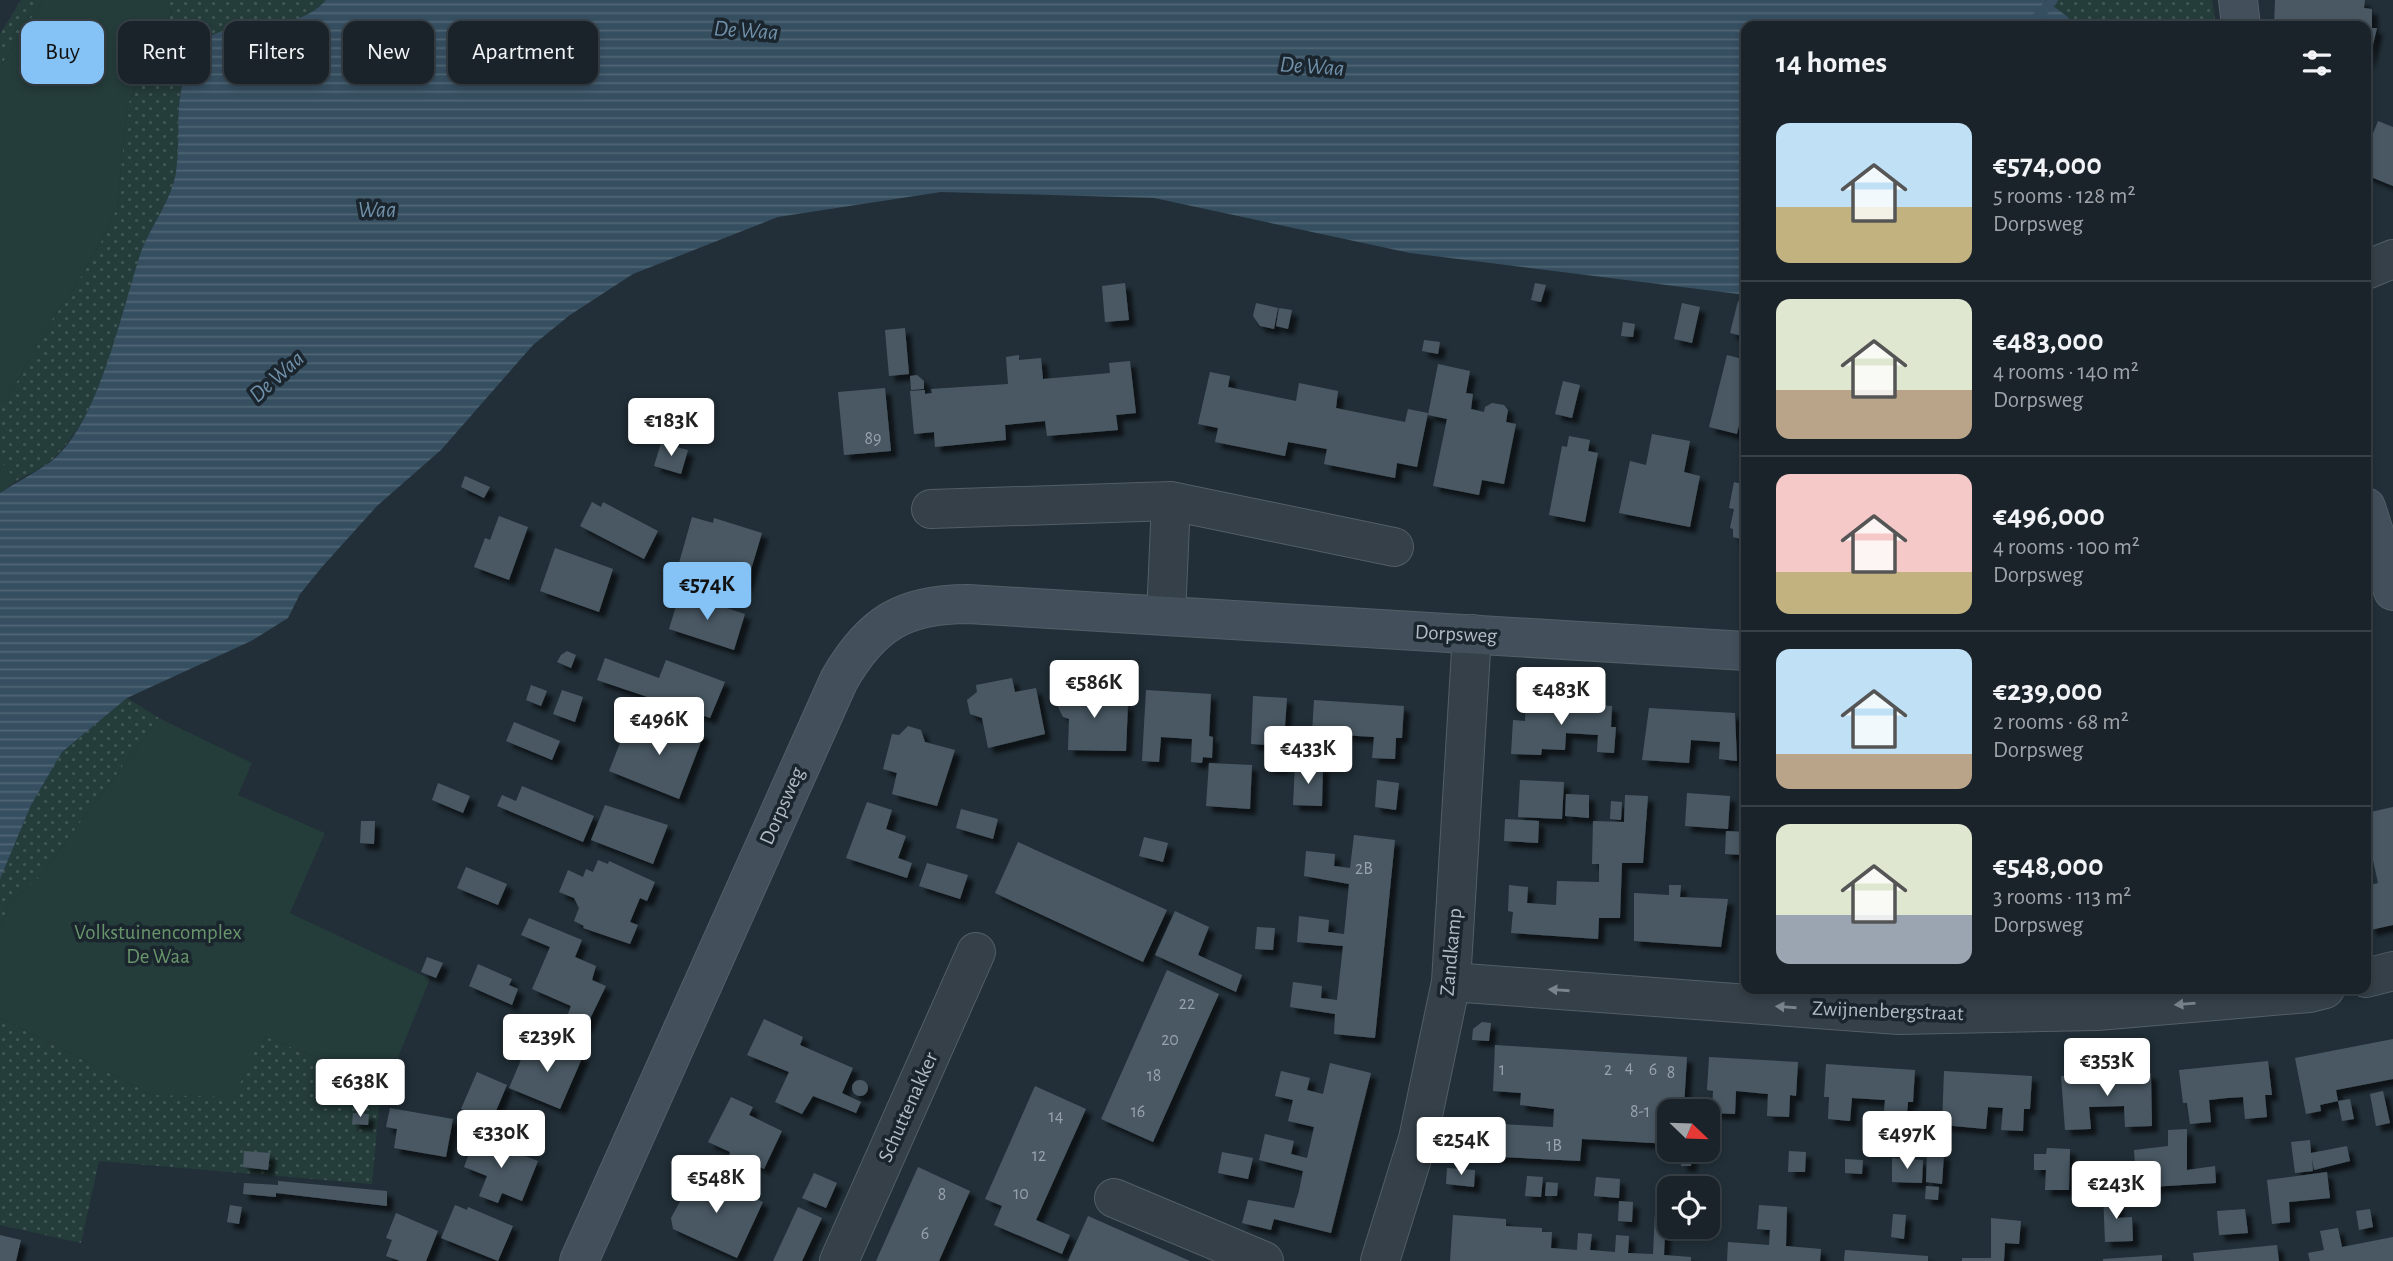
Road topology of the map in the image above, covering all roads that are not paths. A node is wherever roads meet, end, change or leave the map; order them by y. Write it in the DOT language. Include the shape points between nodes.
graph roads {
  1 [pos="2238,0"];
  2 [pos="2240,21"];
  3 [pos="2393,259"];
  4 [pos="2371,268"];
  5 [pos="1171,500"];
  6 [pos="931,509"];
  7 [pos="2371,523"];
  8 [pos="1394,547"];
  9 [pos="2393,591"];
  10 [pos="2393,598"];
  11 [pos="2371,605"];
  12 [pos="1166,616"];
  13 [pos="1472,635"];
  14 [pos="1741,651"];
  15 [pos="976,952"];
  16 [pos="2393,971"];
  17 [pos="2371,977"];
  18 [pos="1451,982"];
  19 [pos="2297,994"];
  20 [pos="1114,1198"];
  21 [pos="588,1258"];
  22 [pos="839,1261"];
  23 [pos="1264,1261"];
  24 [pos="1380,1261"];
  1 -- 2 [label="street"];
  3 -- 4 [label="street"];
  5 -- 6 [label="street"];
  5 -- 8 [label="street"];
  5 -- 12 [label="street"];
  7 -- 9 [label="street"];
  10 -- 11 [label="street"];
  12 -- 13 [label="street, Dorpsweg"];
  12 -- 21 [label="street, Dorpsweg" via="942,605 900,615 863,642 820,720"];
  13 -- 14 [label="street, Dorpsweg"];
  13 -- 18 [label="street, Zandkamp"];
  15 -- 22 [label="street, Schuttenakker"];
  16 -- 17 [label="street"];
  19 -- 18 [label="street, Zwijnenbergstraat, one-way" via="2097,1011 1899,1015"];
  18 -- 24 [label="street, Zandkamp" via="1418,1139"];
  20 -- 23 [label="street"];
}
